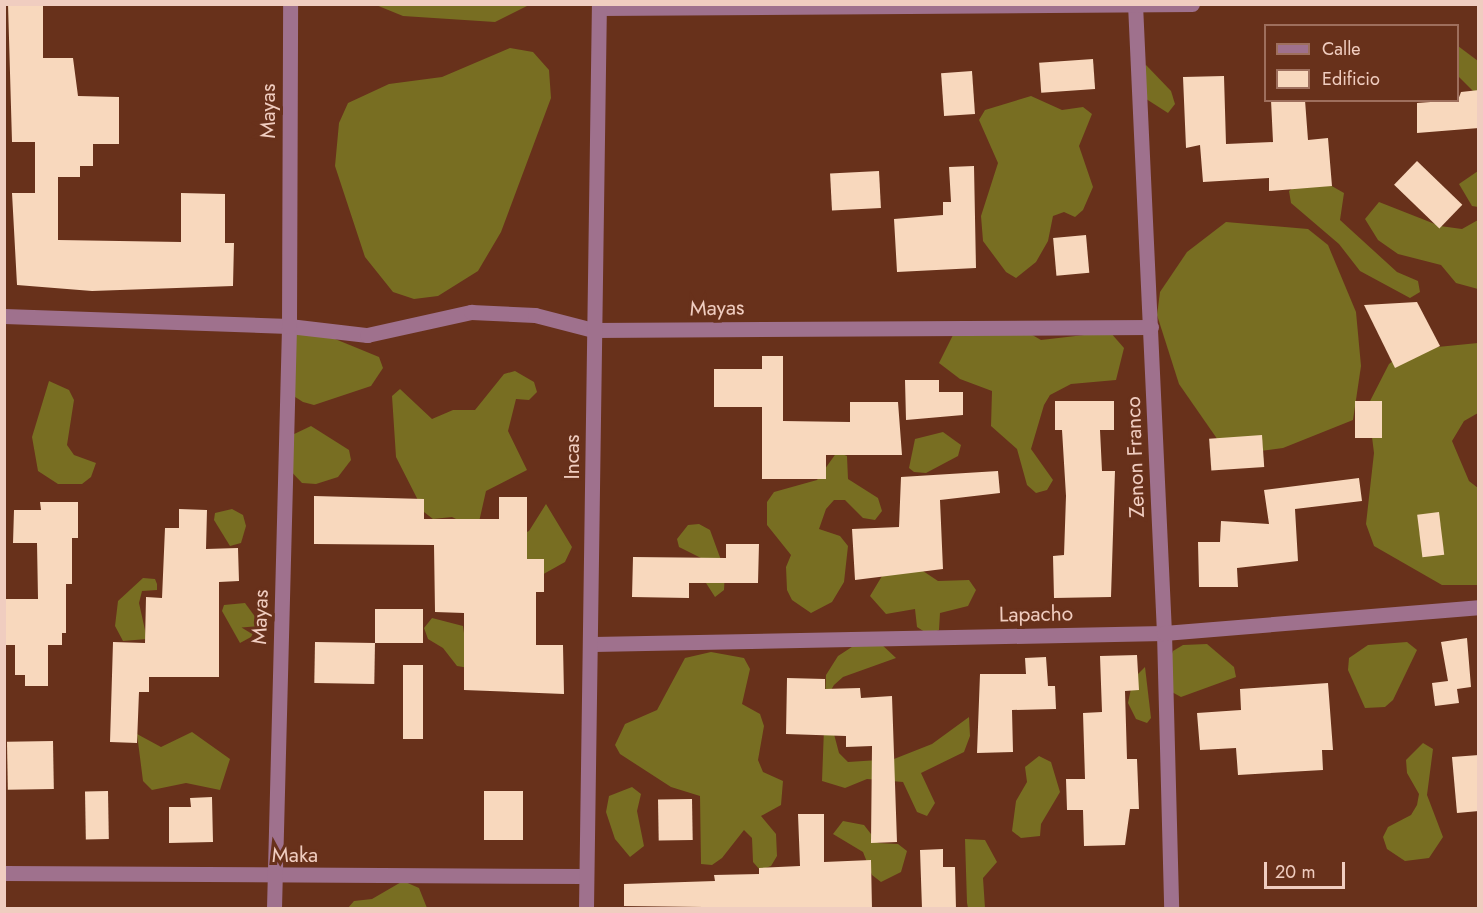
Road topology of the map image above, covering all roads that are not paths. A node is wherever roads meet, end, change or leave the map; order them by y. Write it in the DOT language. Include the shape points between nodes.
graph roads {
  1 [pos="290,4"];
  2 [pos="1192,4"];
  3 [pos="599,6"];
  4 [pos="1135,6"];
  5 [pos="4,316"];
  6 [pos="289,326"];
  7 [pos="1151,327"];
  8 [pos="593,330"];
  9 [pos="1479,607"];
  10 [pos="1164,633"];
  11 [pos="592,644"];
  12 [pos="4,873"];
  13 [pos="585,876"];
  14 [pos="273,877"];
  15 [pos="274,909"];
  16 [pos="586,909"];
  17 [pos="1171,909"];
  1 -- 6 [label="street, Mayas"];
  2 -- 4 [label="street"];
  3 -- 4 [label="street"];
  3 -- 8 [label="street, Incas"];
  4 -- 7 [label="street, Zenon Franco"];
  5 -- 6 [label="street, Mayas"];
  6 -- 8 [label="street, Mayas" via="367,335 471,312 535,315"];
  6 -- 14 [label="street, Mayas"];
  7 -- 8 [label="street, Mayas"];
  7 -- 10 [label="street, Zenon Franco"];
  8 -- 11 [label="street, Incas"];
  9 -- 10 [label="street, Lapacho"];
  10 -- 11 [label="street, Lapacho"];
  10 -- 17 [label="street, Zenon Franco"];
  11 -- 13 [label="street, Incas"];
  12 -- 14 [label="street, Maka"];
  13 -- 14 [label="street, Maka"];
  13 -- 16 [label="street, Incas"];
  14 -- 15 [label="street, Mayas"];
}
